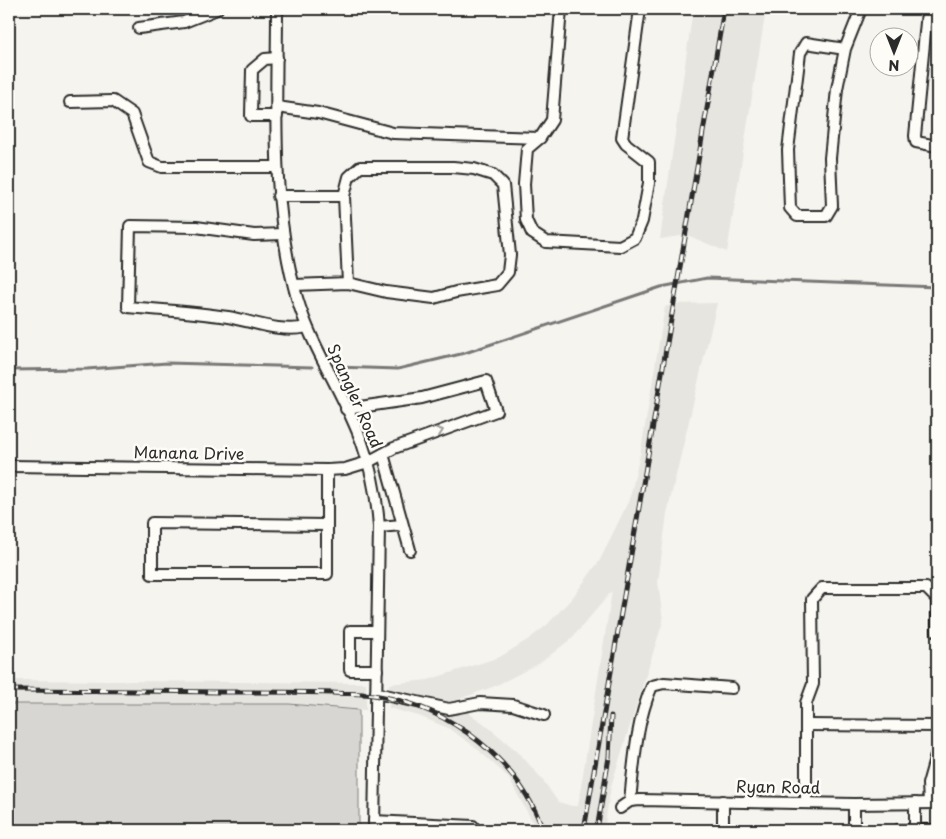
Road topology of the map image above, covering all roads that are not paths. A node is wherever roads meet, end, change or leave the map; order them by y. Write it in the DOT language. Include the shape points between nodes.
graph roads {
  1 [pos="217,9"];
  2 [pos="276,9"];
  3 [pos="561,9"];
  4 [pos="640,9"];
  5 [pos="861,9"];
  6 [pos="937,15"];
  7 [pos="139,28"];
  8 [pos="845,49"];
  9 [pos="277,58"];
  10 [pos="70,102"];
  11 [pos="277,112"];
  12 [pos="540,138"];
  13 [pos="937,146"];
  14 [pos="277,167"];
  15 [pos="278,196"];
  16 [pos="344,196"];
  17 [pos="283,234"];
  18 [pos="348,283"];
  19 [pos="294,286"];
  20 [pos="307,327"];
  21 [pos="346,408"];
  22 [pos="383,454"];
  23 [pos="368,462"];
  24 [pos="9,466"];
  25 [pos="327,470"];
  26 [pos="326,525"];
  27 [pos="402,525"];
  28 [pos="379,528"];
  29 [pos="410,550"];
  30 [pos="377,631"];
  31 [pos="937,632"];
  32 [pos="377,670"];
  33 [pos="732,688"];
  34 [pos="376,693"];
  35 [pos="544,715"];
  36 [pos="806,725"];
  37 [pos="937,726"];
  38 [pos="937,752"];
  39 [pos="630,801"];
  40 [pos="723,802"];
  41 [pos="806,803"];
  42 [pos="915,803"];
  43 [pos="933,803"];
  44 [pos="854,804"];
  45 [pos="620,808"];
  46 [pos="374,826"];
  47 [pos="473,830"];
  48 [pos="723,830"];
  49 [pos="854,830"];
  50 [pos="898,830"];
  51 [pos="915,830"];
  52 [pos="937,830"];
  1 -- 7 [label="street" via="184,22"];
  2 -- 9 [label="street, Spangler Road"];
  3 -- 12 [label="street" via="552,120"];
  4 -- 12 [label="street" via="622,138 649,162 649,183 642,221 635,238 620,246 572,245 546,242 532,233 526,220 526,149"];
  5 -- 8 [label="street"];
  6 -- 13 [label="street" via="927,12 915,136 916,142"];
  8 -- 8 [label="street" via="837,88 830,158 832,206 826,216 798,216 790,208 788,150 800,53 806,43"];
  9 -- 11 [label="street, Spangler Road"];
  9 -- 11 [label="street" via="265,59 252,70 252,116"];
  10 -- 14 [label="street" via="113,102 132,114 149,162 162,167"];
  11 -- 12 [label="street" via="296,108 393,132"];
  11 -- 14 [label="street, Spangler Road"];
  14 -- 15 [label="street, Spangler Road"];
  15 -- 16 [label="street"];
  15 -- 17 [label="street, Spangler Road"];
  16 -- 18 [label="street"];
  16 -- 18 [label="street" via="349,177 360,167 453,167 493,175 503,185 510,255 508,272 497,285 434,298"];
  17 -- 19 [label="street, Spangler Road"];
  17 -- 20 [label="street" via="254,235 196,227 130,226 128,307 226,317 272,328 294,330"];
  18 -- 19 [label="street"];
  19 -- 20 [label="street, Spangler Road"];
  20 -- 21 [label="street, Spangler Road"];
  22 -- 21 [label="street, Manana Drive, one-way" via="496,411 486,381 422,398"];
  21 -- 23 [label="street, Spangler Road"];
  22 -- 23 [label="street, Manana Drive"];
  22 -- 27 [label="street"];
  23 -- 25 [label="street, Manana Drive"];
  23 -- 28 [label="street, Spangler Road" via="377,496"];
  24 -- 25 [label="street, Manana Drive"];
  25 -- 26 [label="street"];
  26 -- 26 [label="street" via="327,574 152,574 152,523"];
  27 -- 28 [label="street"];
  27 -- 29 [label="street"];
  28 -- 30 [label="street, Spangler Road"];
  30 -- 32 [label="street, Spangler Road"];
  30 -- 32 [label="street" via="350,631 350,670"];
  31 -- 36 [label="street" via="937,599 926,588 822,588 812,599 813,684 806,702"];
  32 -- 34 [label="street, Spangler Road"];
  33 -- 39 [label="street" via="664,683 652,686 645,702 636,747"];
  34 -- 35 [label="street" via="449,710 480,703 512,705"];
  34 -- 46 [label="street, Spangler Road"];
  36 -- 37 [label="street"];
  36 -- 41 [label="street"];
  38 -- 43 [label="street" via="928,784"];
  39 -- 40 [label="street, Ryan Road"];
  39 -- 45 [label="street"];
  40 -- 41 [label="street, Ryan Road"];
  40 -- 48 [label="street"];
  41 -- 44 [label="street, Ryan Road"];
  42 -- 43 [label="street, Ryan Road"];
  42 -- 44 [label="street, Ryan Road"];
  42 -- 51 [label="street"];
  44 -- 49 [label="street"];
  46 -- 47 [label="street" via="473,826"];
  50 -- 51 [label="street"];
  51 -- 52 [label="street"];
}
